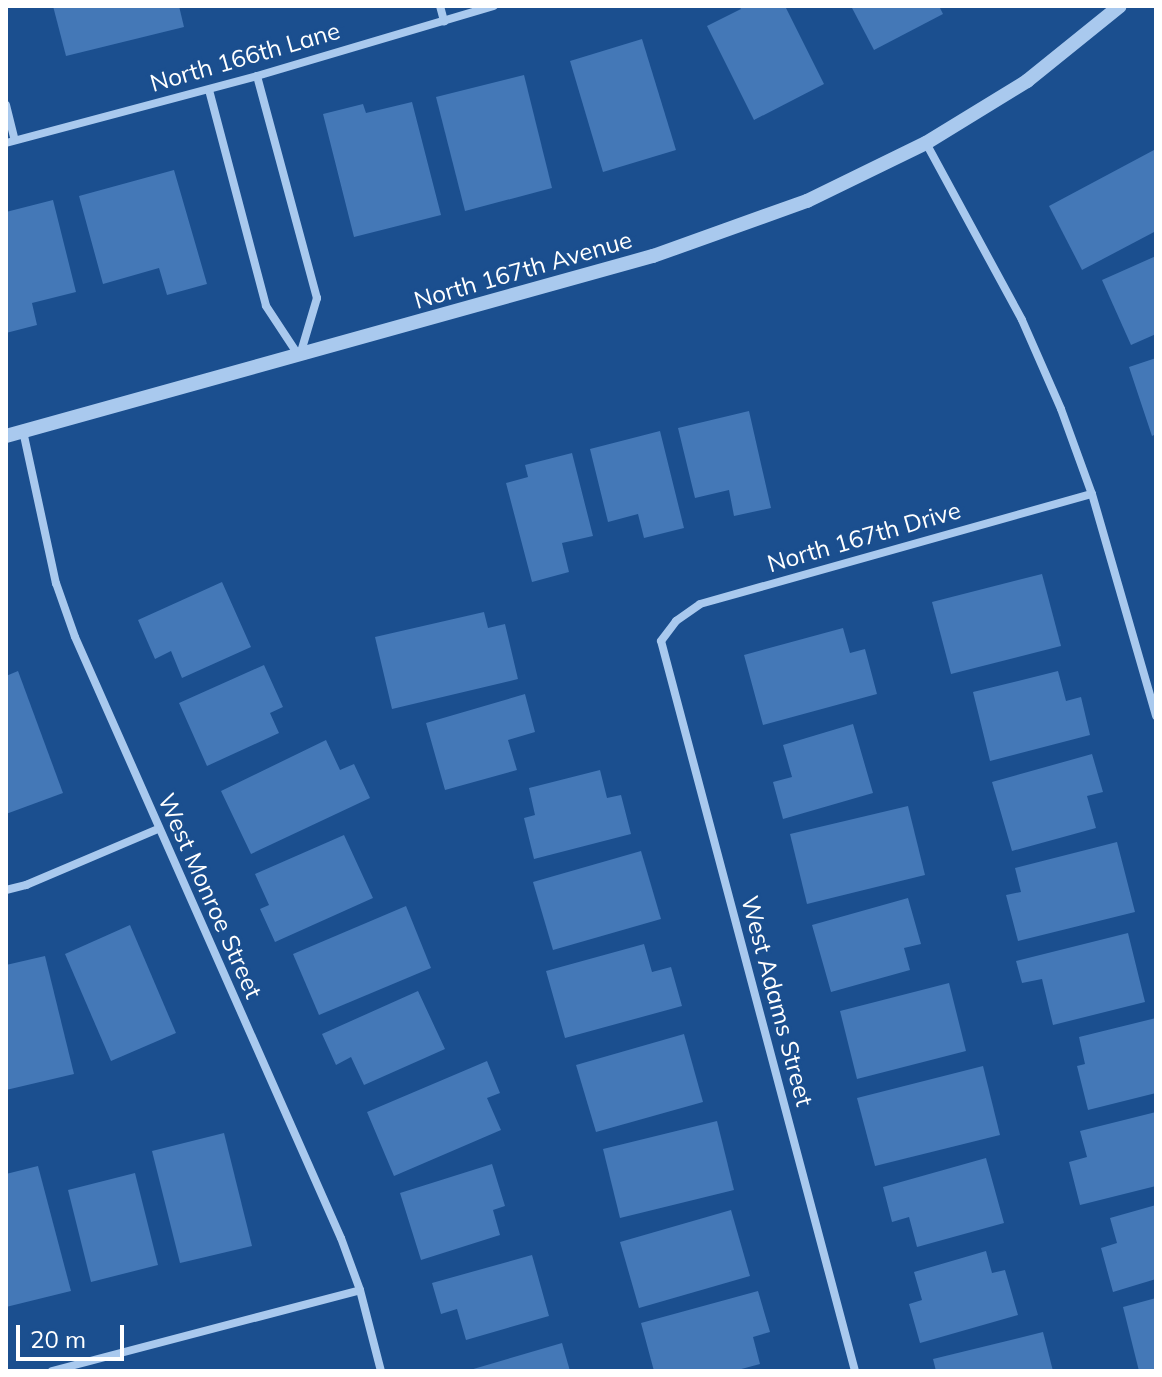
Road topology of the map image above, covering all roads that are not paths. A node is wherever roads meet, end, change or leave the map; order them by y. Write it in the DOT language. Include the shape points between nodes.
graph roads {
  1 [pos="440,6"];
  2 [pos="494,6"];
  3 [pos="1120,6"];
  4 [pos="444,21"];
  5 [pos="257,76"];
  6 [pos="209,90"];
  7 [pos="6,105"];
  8 [pos="11,142"];
  9 [pos="926,143"];
  10 [pos="300,356"];
  11 [pos="23,431"];
  12 [pos="6,436"];
  13 [pos="1092,494"];
  14 [pos="661,641"];
  15 [pos="1156,716"];
  16 [pos="158,829"];
  17 [pos="6,890"];
  18 [pos="360,1290"];
  19 [pos="52,1371"];
  20 [pos="381,1371"];
  21 [pos="855,1371"];
  1 -- 4 [label="street"];
  2 -- 4 [label="street, North 166th Lane"];
  3 -- 9 [label="street, North 167th Avenue" via="1027,81"];
  4 -- 5 [label="street, North 166th Lane"];
  5 -- 6 [label="street, North 166th Lane"];
  5 -- 10 [label="street" via="317,298"];
  6 -- 8 [label="street, North 166th Lane"];
  6 -- 10 [label="street" via="266,306"];
  7 -- 8 [label="street"];
  9 -- 10 [label="street, North 167th Avenue" via="807,201 653,256"];
  9 -- 13 [label="street" via="1022,320"];
  10 -- 11 [label="street, North 167th Avenue"];
  11 -- 12 [label="street, North 167th Avenue"];
  11 -- 16 [label="street, West Monroe Street" via="56,583"];
  13 -- 14 [label="street, North 167th Drive" via="700,604 676,621"];
  13 -- 15 [label="street"];
  14 -- 21 [label="street, West Adams Street"];
  16 -- 17 [label="street"];
  16 -- 18 [label="street, West Monroe Street"];
  18 -- 19 [label="street"];
  18 -- 20 [label="street, West Monroe Street"];
}
